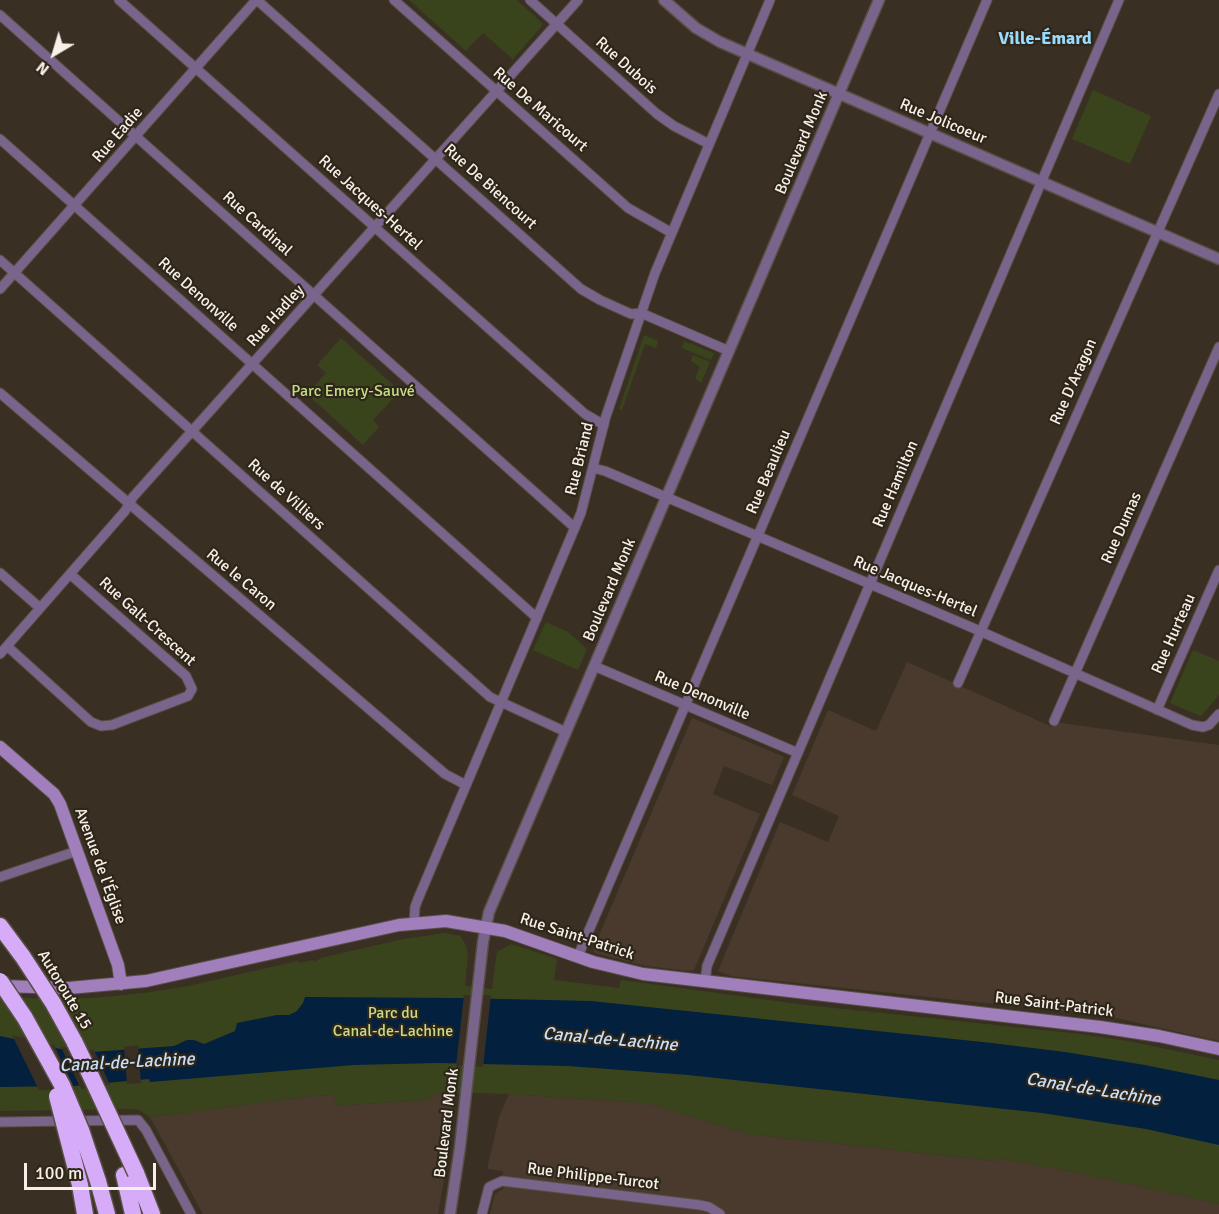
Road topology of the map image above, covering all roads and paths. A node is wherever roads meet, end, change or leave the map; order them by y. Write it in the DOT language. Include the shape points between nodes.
graph roads {
  1 [pos="119,0"];
  2 [pos="257,0"];
  3 [pos="394,0"];
  4 [pos="530,0"];
  5 [pos="578,0"];
  6 [pos="664,0"];
  7 [pos="770,0"];
  8 [pos="879,0"];
  9 [pos="987,0"];
  10 [pos="1119,0"];
  11 [pos="0,15"];
  12 [pos="557,24"];
  13 [pos="747,54"];
  14 [pos="196,69"];
  15 [pos="496,92"];
  16 [pos="839,94"];
  17 [pos="1219,94"];
  18 [pos="930,133"];
  19 [pos="136,136"];
  20 [pos="0,139"];
  21 [pos="709,144"];
  22 [pos="436,158"];
  23 [pos="1042,181"];
  24 [pos="75,206"];
  25 [pos="375,228"];
  26 [pos="1158,231"];
  27 [pos="672,233"];
  28 [pos="1219,259"];
  29 [pos="0,260"];
  30 [pos="14,273"];
  31 [pos="0,289"];
  32 [pos="314,296"];
  33 [pos="641,313"];
  34 [pos="1219,347"];
  35 [pos="729,351"];
  36 [pos="253,364"];
  37 [pos="0,393"];
  38 [pos="604,425"];
  39 [pos="193,431"];
  40 [pos="593,468"];
  41 [pos="666,497"];
  42 [pos="129,504"];
  43 [pos="575,528"];
  44 [pos="758,536"];
  45 [pos="1219,570"];
  46 [pos="0,573"];
  47 [pos="70,574"];
  48 [pos="870,584"];
  49 [pos="40,608"];
  50 [pos="537,618"];
  51 [pos="980,632"];
  52 [pos="7,646"];
  53 [pos="0,654"];
  54 [pos="594,666"];
  55 [pos="1074,673"];
  56 [pos="958,683"];
  57 [pos="501,703"];
  58 [pos="686,705"];
  59 [pos="1157,710"];
  60 [pos="1219,714"];
  61 [pos="1054,721"];
  62 [pos="566,732"];
  63 [pos="0,747"];
  64 [pos="798,753"];
  65 [pos="466,785"];
  66 [pos="77,851"];
  67 [pos="0,877"];
  68 [pos="414,923"];
  69 [pos="0,926"];
  70 [pos="486,927"];
  71 [pos="578,956"];
  72 [pos="0,981"];
  73 [pos="705,982"];
  74 [pos="121,984"];
  75 [pos="0,987"];
  76 [pos="38,1041"];
  77 [pos="1219,1049"];
  78 [pos="0,1122"];
  79 [pos="130,1174"];
  80 [pos="133,1211"];
  81 [pos="86,1214"];
  82 [pos="107,1214"];
  83 [pos="152,1214"];
  84 [pos="191,1214"];
  85 [pos="450,1214"];
  86 [pos="482,1214"];
  87 [pos="720,1214"];
  1 -- 14 [label="street, Rue Jacques-Hertel"];
  2 -- 14 [label="street, Rue Eadie"];
  2 -- 22 [label="street, Rue De Biencourt"];
  3 -- 15 [label="street, Rue De Maricourt"];
  4 -- 12 [label="street, Rue Dubois"];
  5 -- 12 [label="street, Rue Hadley"];
  6 -- 13 [label="street, Rue Jolicoeur" via="704,33"];
  7 -- 13 [label="street, Rue Briand"];
  8 -- 16 [label="street, Boulevard Monk"];
  9 -- 18 [label="street, Rue Beaulieu"];
  10 -- 23 [label="street, Rue Hamilton"];
  11 -- 19 [label="street, Rue Cardinal"];
  12 -- 15 [label="street, Rue Hadley"];
  12 -- 21 [label="street, Rue Dubois" via="666,120"];
  13 -- 16 [label="street, Rue Jolicoeur"];
  13 -- 21 [label="street, Rue Briand"];
  14 -- 19 [label="street, Rue Eadie"];
  14 -- 25 [label="street, Rue Jacques-Hertel"];
  15 -- 22 [label="street, Rue Hadley"];
  15 -- 27 [label="street, Rue De Maricourt" via="628,208"];
  16 -- 18 [label="street, Rue Jolicoeur"];
  16 -- 35 [label="street, Boulevard Monk"];
  17 -- 26 [label="street, Rue D'Aragon"];
  18 -- 23 [label="street, Rue Jolicoeur"];
  18 -- 44 [label="street, Rue Beaulieu"];
  19 -- 24 [label="street, Rue Eadie"];
  19 -- 32 [label="street, Rue Cardinal"];
  20 -- 24 [label="street, Rue Denonville"];
  21 -- 27 [label="street, Rue Briand"];
  22 -- 25 [label="street, Rue Hadley"];
  22 -- 33 [label="street, Rue De Biencourt" via="581,290 631,314"];
  23 -- 26 [label="street, Rue Jolicoeur"];
  23 -- 48 [label="street, Rue Hamilton"];
  24 -- 30 [label="street, Rue Eadie"];
  24 -- 36 [label="street, Rue Denonville"];
  25 -- 32 [label="street, Rue Hadley"];
  25 -- 38 [label="street, Rue Jacques-Hertel" via="585,414"];
  26 -- 28 [label="street, Rue Jolicoeur"];
  26 -- 51 [label="street, Rue D'Aragon"];
  27 -- 33 [label="street, Rue Briand"];
  29 -- 30 [label="street, Rue de Villiers"];
  30 -- 31 [label="street, Rue Eadie"];
  30 -- 39 [label="street, Rue de Villiers"];
  32 -- 36 [label="street, Rue Hadley"];
  32 -- 43 [label="street, Rue Cardinal"];
  33 -- 35 [label="street, Rue De Biencourt"];
  33 -- 38 [label="street, Rue Briand"];
  34 -- 55 [label="street, Rue Dumas"];
  35 -- 41 [label="street, Boulevard Monk"];
  36 -- 39 [label="street, Rue Hadley"];
  36 -- 50 [label="street, Rue Denonville"];
  37 -- 42 [label="street, Rue le Caron"];
  38 -- 40 [label="street, Rue Briand"];
  39 -- 42 [label="street, Rue Hadley"];
  39 -- 57 [label="street, Rue de Villiers"];
  40 -- 41 [label="street, Rue Jacques-Hertel"];
  40 -- 43 [label="street, Rue Briand"];
  41 -- 44 [label="street, Rue Jacques-Hertel"];
  41 -- 54 [label="street, Boulevard Monk"];
  42 -- 47 [label="street, Rue Hadley"];
  42 -- 65 [label="street, Rue le Caron" via="445,774"];
  43 -- 50 [label="street, Rue Briand"];
  44 -- 48 [label="street, Rue Jacques-Hertel"];
  44 -- 58 [label="street, Rue Beaulieu"];
  45 -- 59 [label="street, Rue Hurteau"];
  46 -- 49 [label="street"];
  47 -- 49 [label="street, Rue Hadley"];
  47 -- 52 [label="street, Rue Galt-Crescent" via="186,676 192,689 188,696 101,726"];
  48 -- 51 [label="street, Rue Jacques-Hertel"];
  48 -- 64 [label="street, Rue Hamilton"];
  49 -- 52 [label="street, Rue Hadley"];
  50 -- 57 [label="street, Rue Briand"];
  51 -- 55 [label="street, Rue Jacques-Hertel"];
  51 -- 56 [label="street, Rue D'Aragon"];
  52 -- 53 [label="street, Rue Hadley"];
  54 -- 58 [label="street, Rue Denonville"];
  54 -- 62 [label="street, Boulevard Monk"];
  55 -- 59 [label="street, Rue Jacques-Hertel"];
  55 -- 61 [label="street, Rue Dumas"];
  57 -- 62 [label="street, Rue de Villiers"];
  57 -- 65 [label="street, Rue Briand"];
  58 -- 64 [label="street, Rue Denonville"];
  58 -- 71 [label="street, Rue Beaulieu"];
  59 -- 60 [label="street, Rue Jacques-Hertel" via="1198,727 1209,725"];
  62 -- 70 [label="street, Boulevard Monk"];
  63 -- 66 [label="main road, Avenue de l'Église" via="57,799"];
  64 -- 73 [label="street, Rue Hamilton" via="707,966"];
  65 -- 68 [label="street, Rue Briand" via="415,907"];
  66 -- 67 [label="street"];
  66 -- 74 [label="main road, Avenue de l'Église" via="118,965"];
  68 -- 70 [label="main road, Rue Saint-Patrick" via="446,921"];
  68 -- 74 [label="main road, Rue Saint-Patrick" via="185,974"];
  69 -- 79 [label="highway, Autoroute 15, bridge" via="47,993 89,1072"];
  70 -- 71 [label="main road, Rue Saint-Patrick"];
  70 -- 85 [label="street, Boulevard Monk"];
  71 -- 73 [label="main road, Rue Saint-Patrick" via="624,970"];
  72 -- 76 [label="highway, bridge"];
  73 -- 77 [label="main road, Rue Saint-Patrick" via="1100,1027"];
  74 -- 75 [label="main road, Rue Saint-Patrick"];
  76 -- 81 [label="highway, bridge" via="60,1105"];
  76 -- 82 [label="highway, bridge" via="74,1112"];
  78 -- 84 [label="street" via="138,1120"];
  79 -- 80 [label="highway"];
  79 -- 83 [label="highway"];
  86 -- 87 [label="street, Rue Philippe-Turcot" via="489,1187 502,1181 700,1205"];
}
